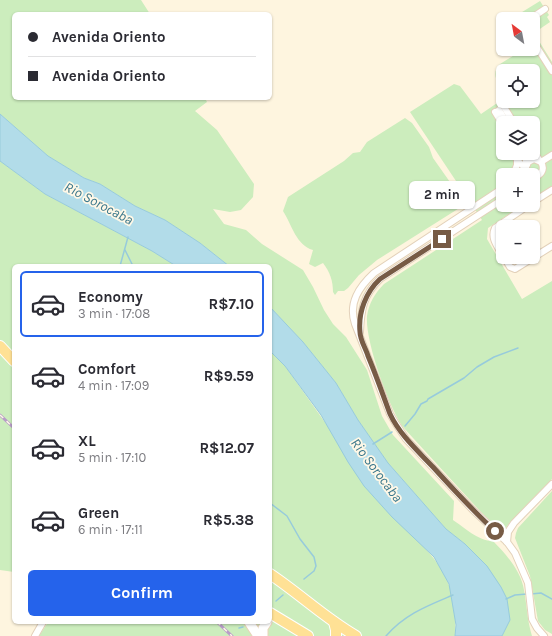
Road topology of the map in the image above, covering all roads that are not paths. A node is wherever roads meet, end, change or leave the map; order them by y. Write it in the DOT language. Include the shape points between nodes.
graph roads {
  1 [pos="545,9"];
  2 [pos="540,12"];
  3 [pos="540,52"];
  4 [pos="552,71"];
  5 [pos="499,110"];
  6 [pos="501,116"];
  7 [pos="503,116"];
  8 [pos="506,116"];
  9 [pos="552,155"];
  10 [pos="517,160"];
  11 [pos="526,160"];
  12 [pos="540,162"];
  13 [pos="526,167"];
  14 [pos="515,168"];
  15 [pos="540,173"];
  16 [pos="552,190"];
  17 [pos="496,193"];
  18 [pos="540,198"];
  19 [pos="496,204"];
  20 [pos="519,212"];
  21 [pos="507,220"];
  22 [pos="496,227"];
  23 [pos="496,244"];
  24 [pos="552,246"];
  25 [pos="540,253"];
  26 [pos="508,264"];
  27 [pos="523,264"];
  28 [pos="360,333"];
  29 [pos="0,346"];
  30 [pos="12,359"];
  31 [pos="552,484"];
  32 [pos="506,542"];
  33 [pos="272,575"];
  34 [pos="272,614"];
  35 [pos="272,620"];
  36 [pos="283,622"];
  37 [pos="334,622"];
  38 [pos="42,624"];
  39 [pos="250,624"];
  40 [pos="266,624"];
  41 [pos="35,636"];
  42 [pos="258,636"];
  43 [pos="263,636"];
  44 [pos="308,636"];
  45 [pos="336,636"];
  46 [pos="356,636"];
  47 [pos="544,636"];
  1 -- 2 [label="street"];
  3 -- 4 [label="street"];
  5 -- 6 [label="street"];
  5 -- 7 [label="street"];
  5 -- 8 [label="street"];
  9 -- 12 [label="street"];
  10 -- 13 [label="street"];
  10 -- 14 [label="street"];
  11 -- 13 [label="street"];
  12 -- 13 [label="street" via="531,160"];
  12 -- 15 [label="street" via="543,171"];
  16 -- 18 [label="street"];
  17 -- 28 [label="street" via="367,279 356,294 353,306 353,317"];
  19 -- 28 [label="street" via="380,279 370,290 364,304"];
  20 -- 21 [label="street"];
  22 -- 23 [label="street" via="493,236"];
  24 -- 25 [label="street"];
  26 -- 27 [label="street" via="515,269"];
  28 -- 32 [label="street" via="390,414 398,428"];
  29 -- 30 [label="main road"];
  31 -- 32 [label="street" via="514,523 508,532"];
  32 -- 47 [label="street" via="522,566 530,590 532,620"];
  33 -- 37 [label="main road"];
  34 -- 36 [label="main road"];
  35 -- 36 [label="main road"];
  36 -- 44 [label="main road"];
  37 -- 45 [label="main road"];
  37 -- 46 [label="main road"];
  38 -- 41 [label="street"];
  39 -- 42 [label="main road"];
  40 -- 43 [label="main road"];
}
